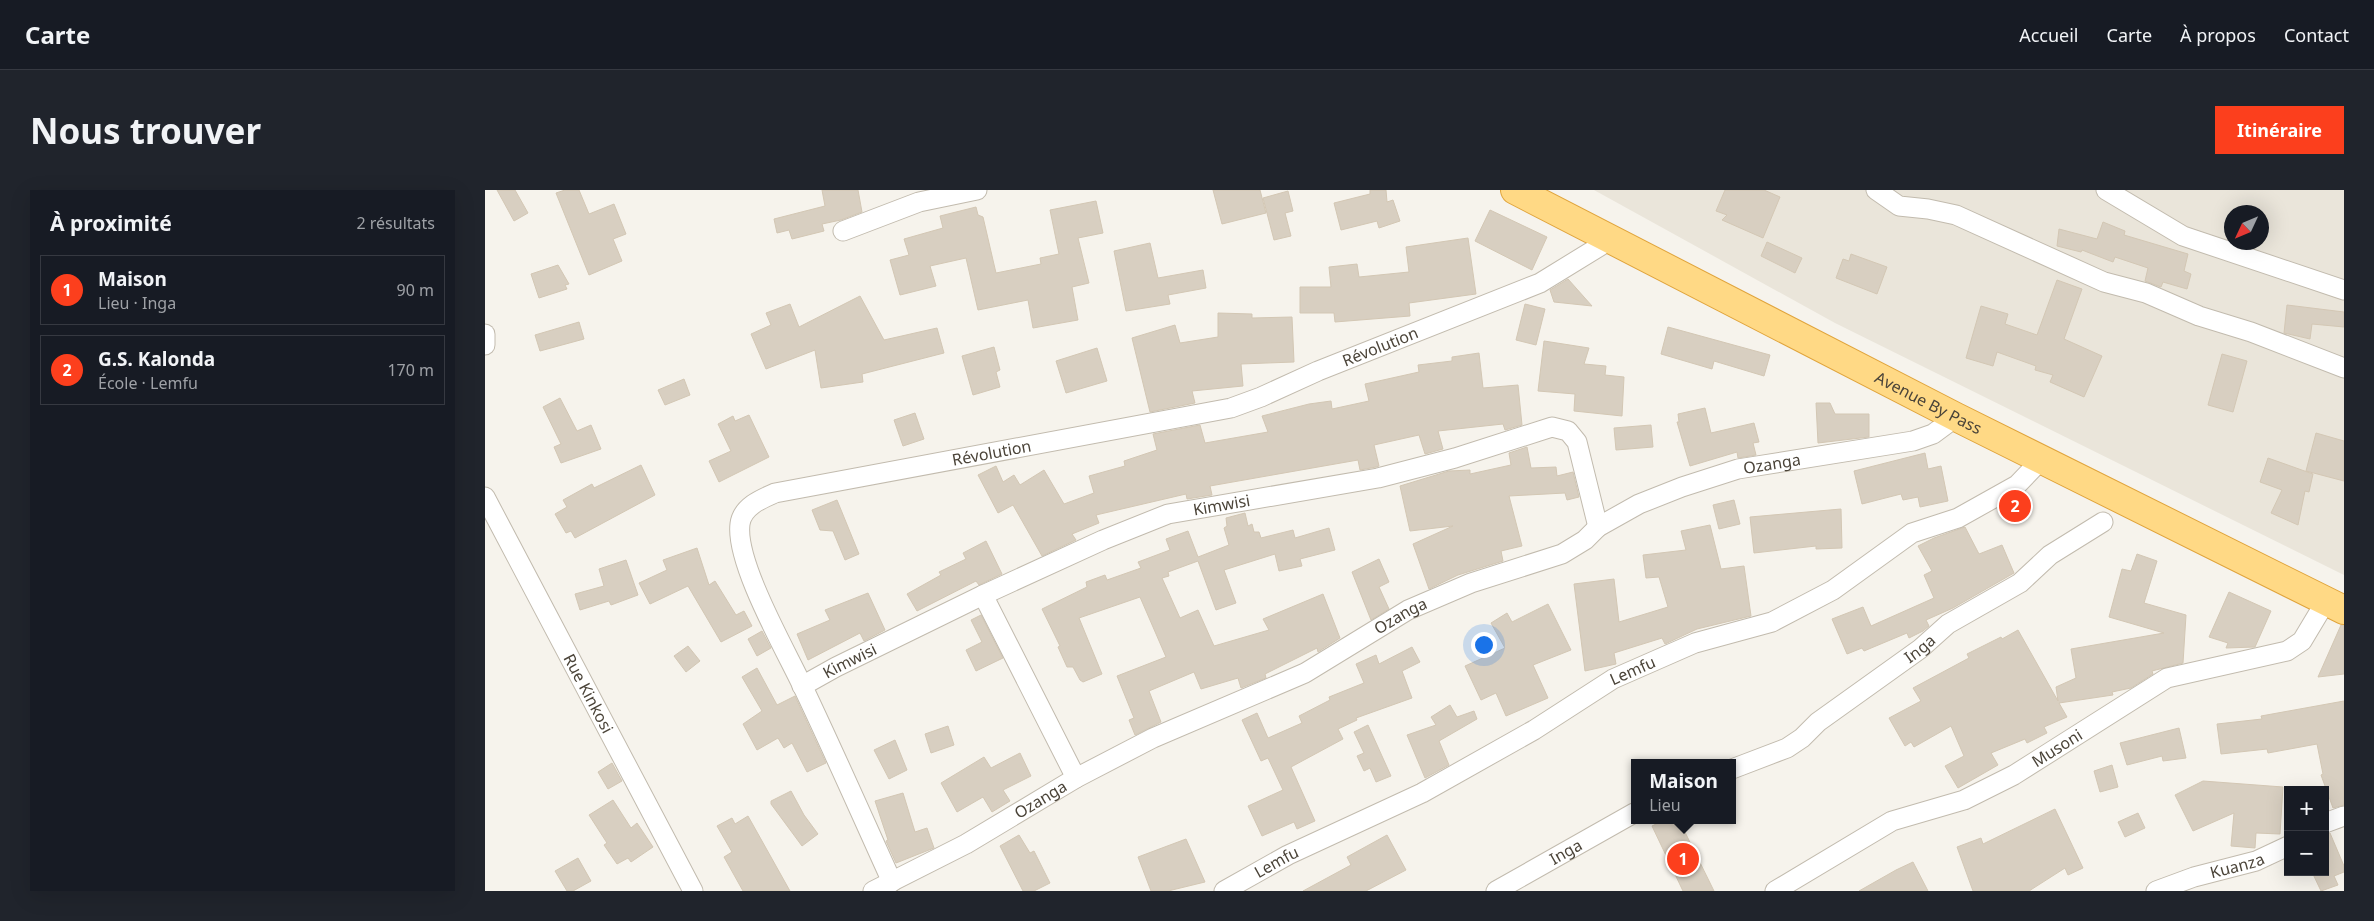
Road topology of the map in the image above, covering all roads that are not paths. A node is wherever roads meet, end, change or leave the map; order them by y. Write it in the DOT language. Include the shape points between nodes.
graph roads {
  1 [pos="977,190"];
  2 [pos="1515,190"];
  3 [pos="1876,190"];
  4 [pos="2106,190"];
  5 [pos="843,231"];
  6 [pos="1610,240"];
  7 [pos="2344,290"];
  8 [pos="485,334"];
  9 [pos="485,344"];
  10 [pos="2344,368"];
  11 [pos="1956,417"];
  12 [pos="2043,459"];
  13 [pos="485,497"];
  14 [pos="2103,522"];
  15 [pos="1597,527"];
  16 [pos="983,595"];
  17 [pos="2335,606"];
  18 [pos="802,686"];
  19 [pos="1736,767"];
  20 [pos="1076,778"];
  21 [pos="1631,815"];
  22 [pos="2344,816"];
  23 [pos="2329,822"];
  24 [pos="2284,848"];
  25 [pos="891,882"];
  26 [pos="693,891"];
  27 [pos="873,891"];
  28 [pos="1223,891"];
  29 [pos="1496,891"];
  30 [pos="1775,891"];
  31 [pos="2156,891"];
  1 -- 5 [label="street" via="919,202"];
  2 -- 6 [label="highway, Avenue By Pass"];
  3 -- 10 [label="street" via="1899,206 1956,215 2104,282 2146,293 2199,316"];
  4 -- 7 [label="street" via="2183,236"];
  6 -- 11 [label="highway, Avenue By Pass"];
  6 -- 18 [label="street, Révolution" via="1540,283 1318,370 1231,408 775,493 761,499 749,507 739,526 747,564 766,614"];
  8 -- 9 [label="street"];
  11 -- 12 [label="highway, Avenue By Pass"];
  11 -- 15 [label="street, Ozanga" via="1933,434 1913,441 1739,469 1639,504"];
  12 -- 17 [label="highway, Avenue By Pass"];
  12 -- 28 [label="street, Lemfu" via="2017,485 1957,518 1913,532 1833,590 1772,622 1695,643 1613,679 1534,730 1422,793 1287,855"];
  13 -- 26 [label="street, Rue Kinkosi"];
  14 -- 19 [label="street, Inga" via="2050,555 2020,583 1948,624 1920,649 1818,722 1802,738 1787,748"];
  15 -- 16 [label="street, Kimwisi" via="1577,442 1568,431 1552,427 1378,478 1168,514"];
  15 -- 20 [label="street, Ozanga" via="1585,540 1562,554 1471,583 1408,610 1305,674 1153,738"];
  16 -- 18 [label="street, Kimwisi"];
  16 -- 20 [label="street"];
  17 -- 30 [label="street, Musoni" via="2302,641 2287,650 2167,678 2015,775 1963,800 1892,821"];
  18 -- 25 [label="street, Révolution"];
  20 -- 25 [label="street, Ozanga" via="966,844"];
  21 -- 29 [label="street, Inga"];
  22 -- 23 [label="street"];
  24 -- 31 [label="street, Kuanza" via="2256,861"];
  25 -- 27 [label="street, Ozanga"];
}
